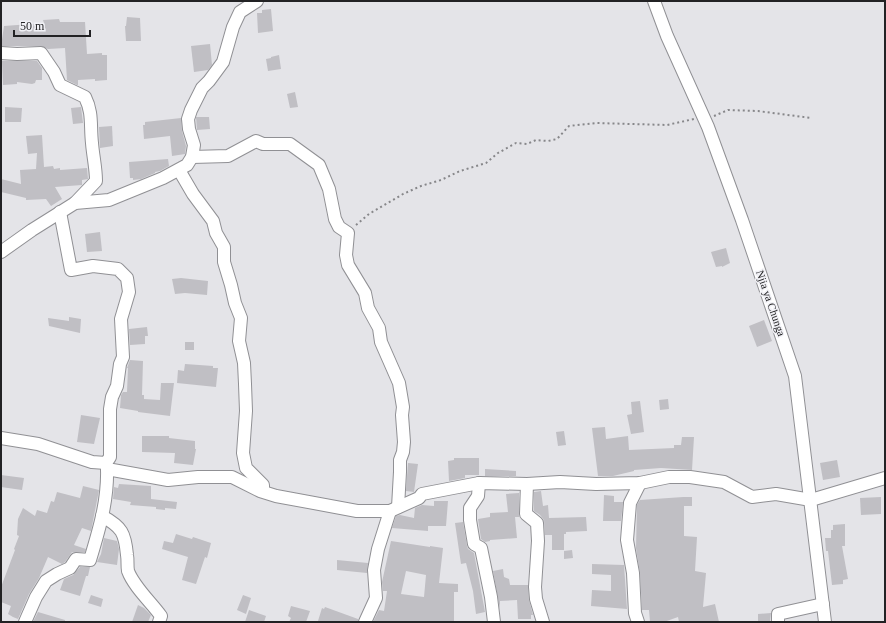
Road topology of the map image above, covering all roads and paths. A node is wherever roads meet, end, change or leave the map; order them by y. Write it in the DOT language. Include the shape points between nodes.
graph roads {
  1 [pos="257,1"];
  2 [pos="654,1"];
  3 [pos="1,53"];
  4 [pos="704,118"];
  5 [pos="811,118"];
  6 [pos="192,156"];
  7 [pos="179,170"];
  8 [pos="75,203"];
  9 [pos="60,212"];
  10 [pos="348,233"];
  11 [pos="1,252"];
  12 [pos="1,438"];
  13 [pos="106,466"];
  14 [pos="885,478"];
  15 [pos="478,482"];
  16 [pos="640,483"];
  17 [pos="527,484"];
  18 [pos="263,491"];
  19 [pos="811,500"];
  20 [pos="394,509"];
  21 [pos="102,516"];
  22 [pos="823,604"];
  23 [pos="25,622"];
  24 [pos="159,622"];
  25 [pos="365,622"];
  26 [pos="494,622"];
  27 [pos="543,622"];
  28 [pos="638,622"];
  29 [pos="778,622"];
  30 [pos="825,622"];
  1 -- 6 [label="street" via="240,12 223,62 202,88 191,110 188,119 194,145"];
  2 -- 4 [label="street, Njia ya Chunga"];
  3 -- 8 [label="street" via="41,53 60,85 85,97 88,102 92,118 96,181"];
  4 -- 5 [label="path" via="728,110"];
  4 -- 10 [label="path" via="667,125 596,123 569,126 557,139 536,140 527,144 516,143 486,163 403,194 369,214"];
  4 -- 19 [label="street, Njia ya Chunga" via="795,376"];
  6 -- 7 [label="street" via="187,166"];
  6 -- 10 [label="street" via="228,156 256,141 263,144 290,144 319,165 329,189 335,219 339,227"];
  7 -- 8 [label="street" via="109,200"];
  7 -- 18 [label="street" via="213,221 216,233 224,246 224,262 241,318 239,341 246,391 243,453 246,468 263,485"];
  8 -- 9 [label="street"];
  9 -- 11 [label="street"];
  9 -- 13 [label="street" via="71,270 93,266 118,268 127,278 129,292 121,319 123,357 110,409 110,457"];
  10 -- 20 [label="street" via="348,265 365,293 368,308 379,328 381,342 398,383 403,408 404,442"];
  12 -- 13 [label="street" via="38,444"];
  13 -- 18 [label="street" via="168,480 232,477"];
  13 -- 21 [label="street" via="107,481"];
  14 -- 19 [label="street"];
  15 -- 17 [label="street"];
  15 -- 20 [label="street" via="422,494 420,498"];
  15 -- 26 [label="street" via="478,496 470,508 470,520 474,544 481,548"];
  16 -- 17 [label="street"];
  16 -- 19 [label="street" via="669,477 690,477 724,482 752,497 776,494"];
  16 -- 28 [label="street" via="630,503 627,540"];
  17 -- 27 [label="street" via="526,514 537,522 535,587"];
  18 -- 20 [label="street" via="276,496 357,511"];
  19 -- 22 [label="street, Njia ya Chunga"];
  20 -- 25 [label="street" via="378,549 374,570 376,598"];
  21 -- 23 [label="street" via="90,560 76,559 70,568 46,581"];
  21 -- 24 [label="street" via="115,523 123,533 128,570 161,616"];
  22 -- 29 [label="street" via="778,614"];
  22 -- 30 [label="street, Njia ya Chunga"];
}
